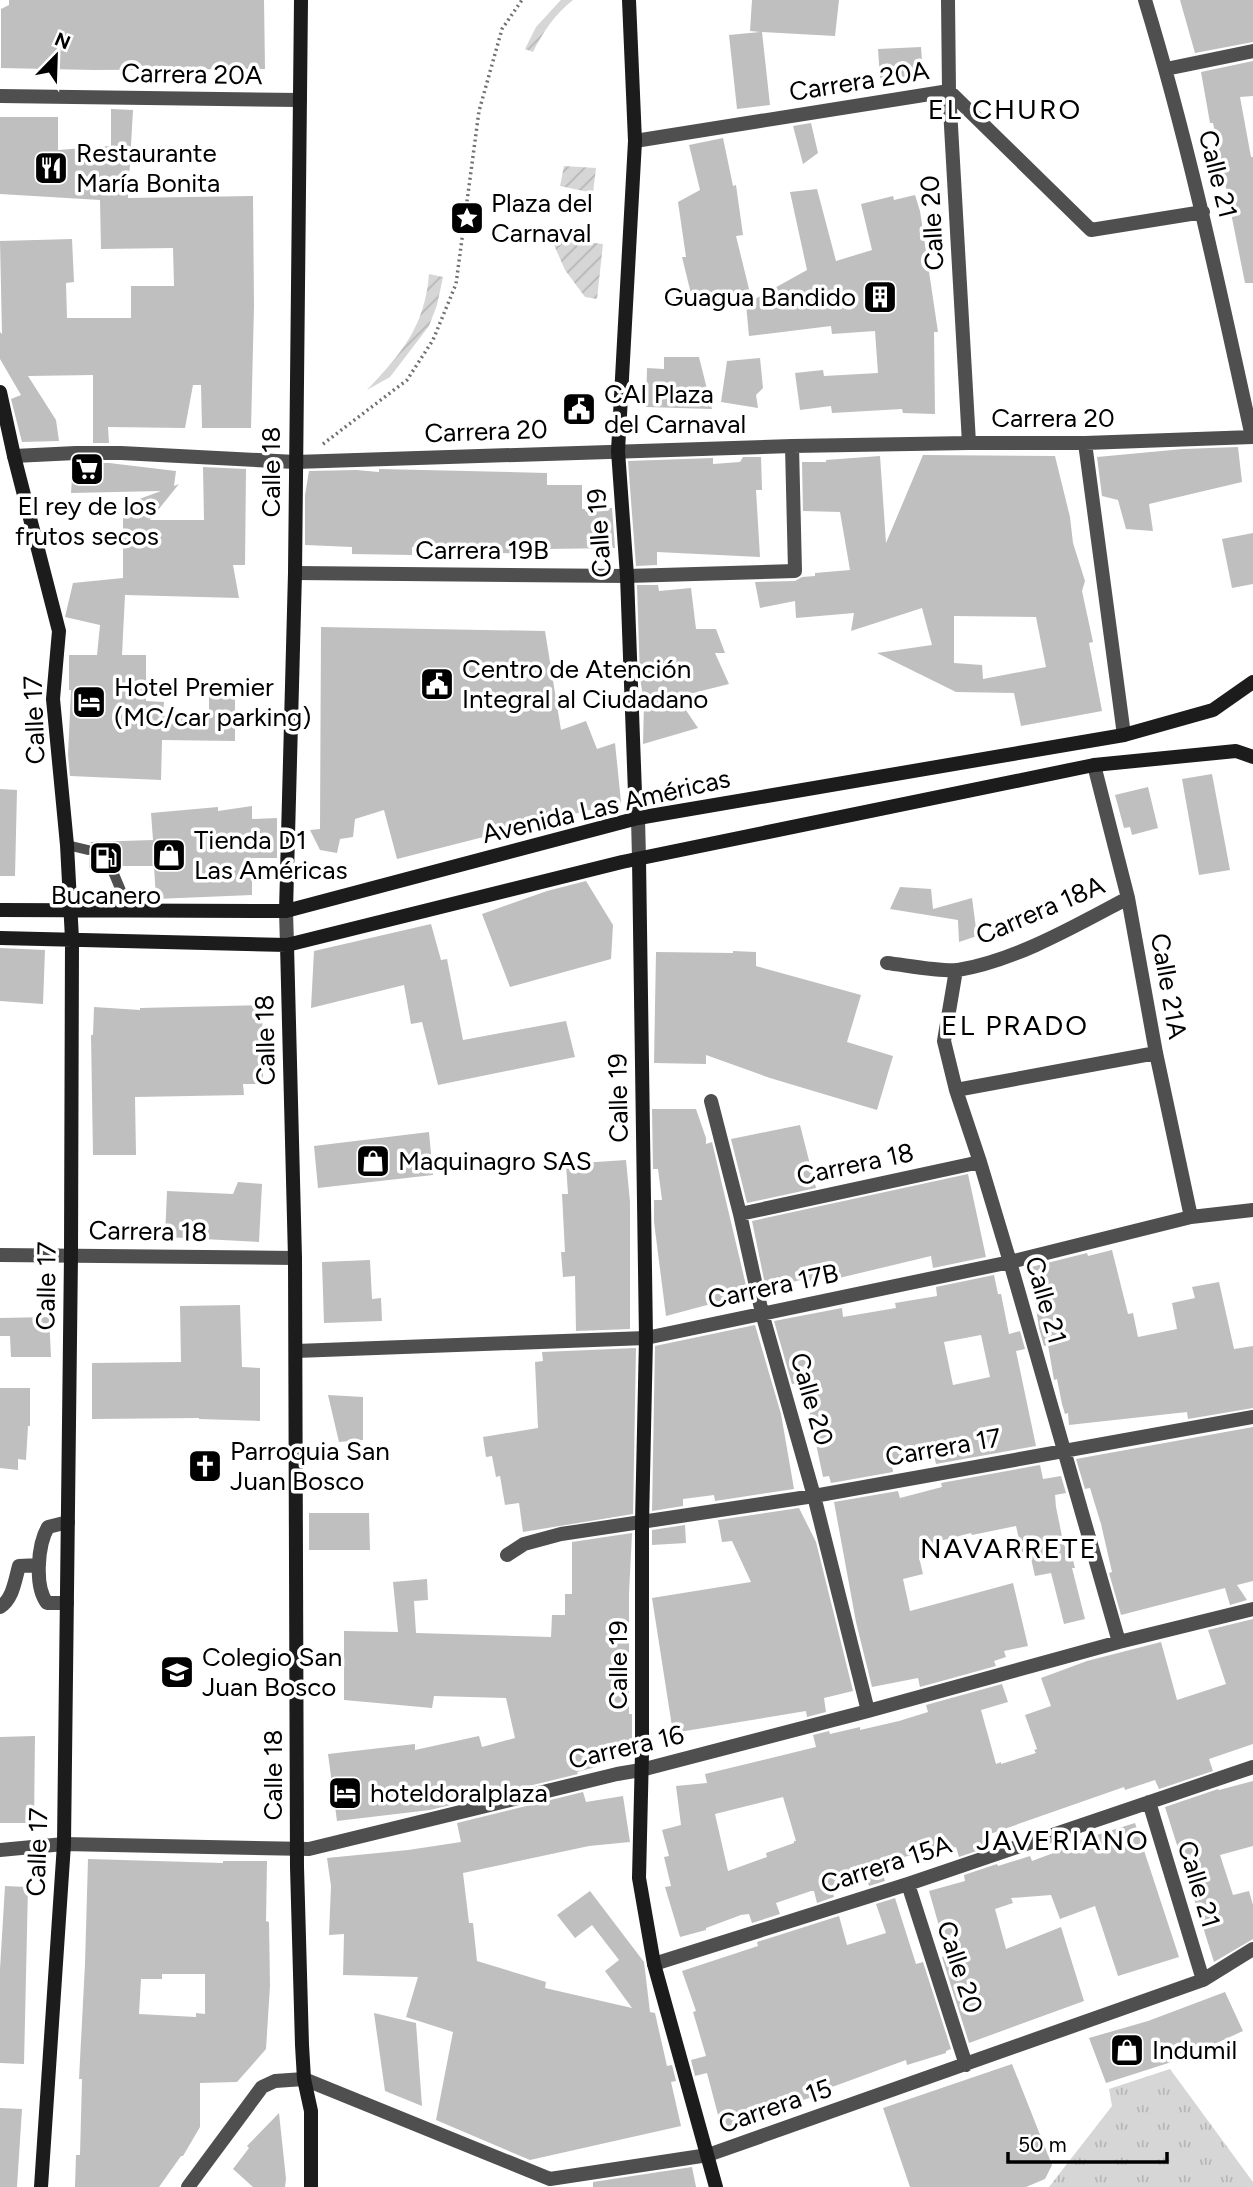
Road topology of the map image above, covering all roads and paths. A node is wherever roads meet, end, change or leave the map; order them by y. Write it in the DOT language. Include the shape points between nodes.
graph roads {
  1 [pos="301,0"];
  2 [pos="522,0"];
  3 [pos="629,0"];
  4 [pos="948,0"];
  5 [pos="1145,0"];
  6 [pos="1253,51"];
  7 [pos="1166,69"];
  8 [pos="949,91"];
  9 [pos="0,96"];
  10 [pos="300,100"];
  11 [pos="635,141"];
  12 [pos="1203,212"];
  13 [pos="0,392"];
  14 [pos="1253,439"];
  15 [pos="970,443"];
  16 [pos="1085,443"];
  17 [pos="792,446"];
  18 [pos="618,452"];
  19 [pos="7,456"];
  20 [pos="295,462"];
  21 [pos="295,573"];
  22 [pos="627,576"];
  23 [pos="1253,682"];
  24 [pos="1124,735"];
  25 [pos="1253,757"];
  26 [pos="1094,765"];
  27 [pos="638,818"];
  28 [pos="67,845"];
  29 [pos="88,850"];
  30 [pos="639,859"];
  31 [pos="111,867"];
  32 [pos="1128,898"];
  33 [pos="0,911"];
  34 [pos="286,911"];
  35 [pos="71,912"];
  36 [pos="130,912"];
  37 [pos="0,938"];
  38 [pos="72,939"];
  39 [pos="287,945"];
  40 [pos="887,963"];
  41 [pos="956,970"];
  42 [pos="1156,1053"];
  43 [pos="956,1090"];
  44 [pos="711,1101"];
  45 [pos="980,1162"];
  46 [pos="1253,1210"];
  47 [pos="740,1214"];
  48 [pos="1191,1217"];
  49 [pos="0,1255"];
  50 [pos="71,1255"];
  51 [pos="295,1258"];
  52 [pos="1010,1262"];
  53 [pos="762,1313"];
  54 [pos="646,1338"];
  55 [pos="296,1351"];
  56 [pos="1253,1417"];
  57 [pos="1063,1450"];
  58 [pos="814,1496"];
  59 [pos="68,1522"];
  60 [pos="642,1523"];
  61 [pos="507,1555"];
  62 [pos="39,1565"];
  63 [pos="67,1603"];
  64 [pos="0,1607"];
  65 [pos="1253,1609"];
  66 [pos="1119,1642"];
  67 [pos="868,1711"];
  68 [pos="1253,1767"];
  69 [pos="641,1770"];
  70 [pos="1149,1802"];
  71 [pos="64,1844"];
  72 [pos="0,1850"];
  73 [pos="298,1850"];
  74 [pos="908,1884"];
  75 [pos="1253,1949"];
  76 [pos="654,1964"];
  77 [pos="1203,1980"];
  78 [pos="966,2065"];
  79 [pos="304,2079"];
  80 [pos="708,2155"];
  81 [pos="550,2183"];
  82 [pos="41,2187"];
  83 [pos="188,2187"];
  84 [pos="312,2187"];
  85 [pos="716,2187"];
  1 -- 10 [label="street, Calle 18"];
  2 -- 20 [label="path" via="502,29 480,111 456,284 433,340 407,380"];
  3 -- 11 [label="street, Calle 19"];
  4 -- 8 [label="street, Calle 20"];
  5 -- 7 [label="street, Calle 21"];
  6 -- 7 [label="street"];
  7 -- 12 [label="street, Calle 21"];
  8 -- 11 [label="street, Carrera 20A"];
  8 -- 12 [label="street, Carrera 20A" via="1091,230"];
  8 -- 15 [label="street, Calle 20"];
  9 -- 10 [label="street, Carrera 20A"];
  10 -- 20 [label="street, Calle 18"];
  11 -- 18 [label="street, Calle 19"];
  12 -- 14 [label="street, Calle 21"];
  13 -- 19 [label="street, Calle 17"];
  14 -- 16 [label="street, Carrera 20"];
  15 -- 16 [label="street, Carrera 20"];
  15 -- 17 [label="street, Carrera 20"];
  16 -- 24 [label="street"];
  17 -- 18 [label="street, Carrera 20"];
  17 -- 22 [label="street, Carrera 19B" via="795,570"];
  18 -- 20 [label="street, Carrera 20"];
  18 -- 22 [label="street, Calle 19"];
  19 -- 20 [label="street, Carrera 20" via="121,453"];
  19 -- 28 [label="street, Calle 17" via="59,631 53,699"];
  20 -- 21 [label="street, Calle 18"];
  21 -- 22 [label="street, Carrera 19B"];
  21 -- 34 [label="street, Calle 18"];
  22 -- 27 [label="street, Calle 19"];
  23 -- 24 [label="street, Avenida Las Américas" via="1213,710"];
  24 -- 27 [label="street, Avenida Las Américas"];
  25 -- 26 [label="street" via="1236,751"];
  26 -- 30 [label="street"];
  26 -- 32 [label="street, Calle 21A"];
  27 -- 30 [label="street, Calle 19"];
  27 -- 34 [label="street, Avenida Las Américas"];
  28 -- 29 [label="lane"];
  28 -- 35 [label="street, Calle 17"];
  30 -- 39 [label="street"];
  30 -- 54 [label="street, Calle 19"];
  31 -- 36 [label="lane"];
  32 -- 41 [label="street, Carrera 18A" via="1018,952"];
  32 -- 42 [label="street, Calle 21A"];
  33 -- 35 [label="street, Avenida Las Américas"];
  34 -- 36 [label="street, Avenida Las Américas"];
  34 -- 39 [label="street, Calle 18"];
  35 -- 36 [label="street, Avenida Las Américas"];
  35 -- 38 [label="street, Calle 17"];
  37 -- 38 [label="street"];
  38 -- 39 [label="street"];
  38 -- 50 [label="street, Calle 17"];
  39 -- 51 [label="street, Calle 18"];
  40 -- 41 [label="street, Carrera 18A"];
  41 -- 43 [label="street, Calle 21" via="944,1041"];
  42 -- 43 [label="street"];
  42 -- 48 [label="street, Calle 21A"];
  43 -- 45 [label="street, Calle 21"];
  44 -- 47 [label="street, Calle 20"];
  45 -- 47 [label="street, Carrera 18"];
  45 -- 52 [label="street, Calle 21"];
  46 -- 48 [label="street, Carrera 17B"];
  47 -- 53 [label="street, Calle 20"];
  48 -- 52 [label="street, Carrera 17B"];
  49 -- 50 [label="street, Carrera 18"];
  50 -- 51 [label="street, Carrera 18"];
  50 -- 59 [label="street, Calle 17"];
  51 -- 55 [label="street, Calle 18"];
  52 -- 53 [label="street, Carrera 17B"];
  52 -- 57 [label="street, Calle 21"];
  53 -- 54 [label="street, Carrera 17B"];
  53 -- 58 [label="street, Calle 20"];
  54 -- 55 [label="street, Carrera 17B"];
  54 -- 60 [label="street, Calle 19"];
  55 -- 73 [label="street, Calle 18"];
  56 -- 57 [label="street, Carrera 17"];
  57 -- 58 [label="street, Carrera 17"];
  57 -- 66 [label="street, Calle 21"];
  58 -- 60 [label="street, Carrera 17"];
  58 -- 67 [label="street, Calle 20"];
  59 -- 62 [label="street" via="48,1527 41,1538"];
  59 -- 63 [label="street, Calle 17"];
  60 -- 61 [label="street, Carrera 17" via="561,1534 524,1544"];
  60 -- 69 [label="street, Calle 19"];
  62 -- 63 [label="street" via="43,1598 47,1603"];
  62 -- 64 [label="street" via="19,1566 6,1604"];
  63 -- 71 [label="street, Calle 17"];
  65 -- 66 [label="street, Carrera 16"];
  66 -- 67 [label="street, Carrera 16"];
  67 -- 69 [label="street, Carrera 16"];
  68 -- 70 [label="street, Carrera 15A"];
  69 -- 73 [label="street, Carrera 16"];
  69 -- 76 [label="street, Calle 19" via="639,1878"];
  70 -- 74 [label="street, Carrera 15A"];
  70 -- 77 [label="street, Calle 21"];
  71 -- 72 [label="street, Carrera 16"];
  71 -- 73 [label="street, Carrera 16"];
  71 -- 82 [label="street, Calle 17"];
  73 -- 79 [label="street, Calle 18"];
  74 -- 76 [label="street, Carrera 15A"];
  74 -- 78 [label="street, Calle 20"];
  75 -- 77 [label="street, Carrera 15"];
  76 -- 80 [label="street, Calle 19"];
  77 -- 78 [label="street, Carrera 15"];
  78 -- 80 [label="street, Carrera 15"];
  79 -- 81 [label="street, Carrera 15"];
  79 -- 83 [label="street" via="262,2087"];
  79 -- 84 [label="street, Calle 18" via="311,2111"];
  80 -- 81 [label="street, Carrera 15"];
  80 -- 85 [label="street, Calle 19"];
}
